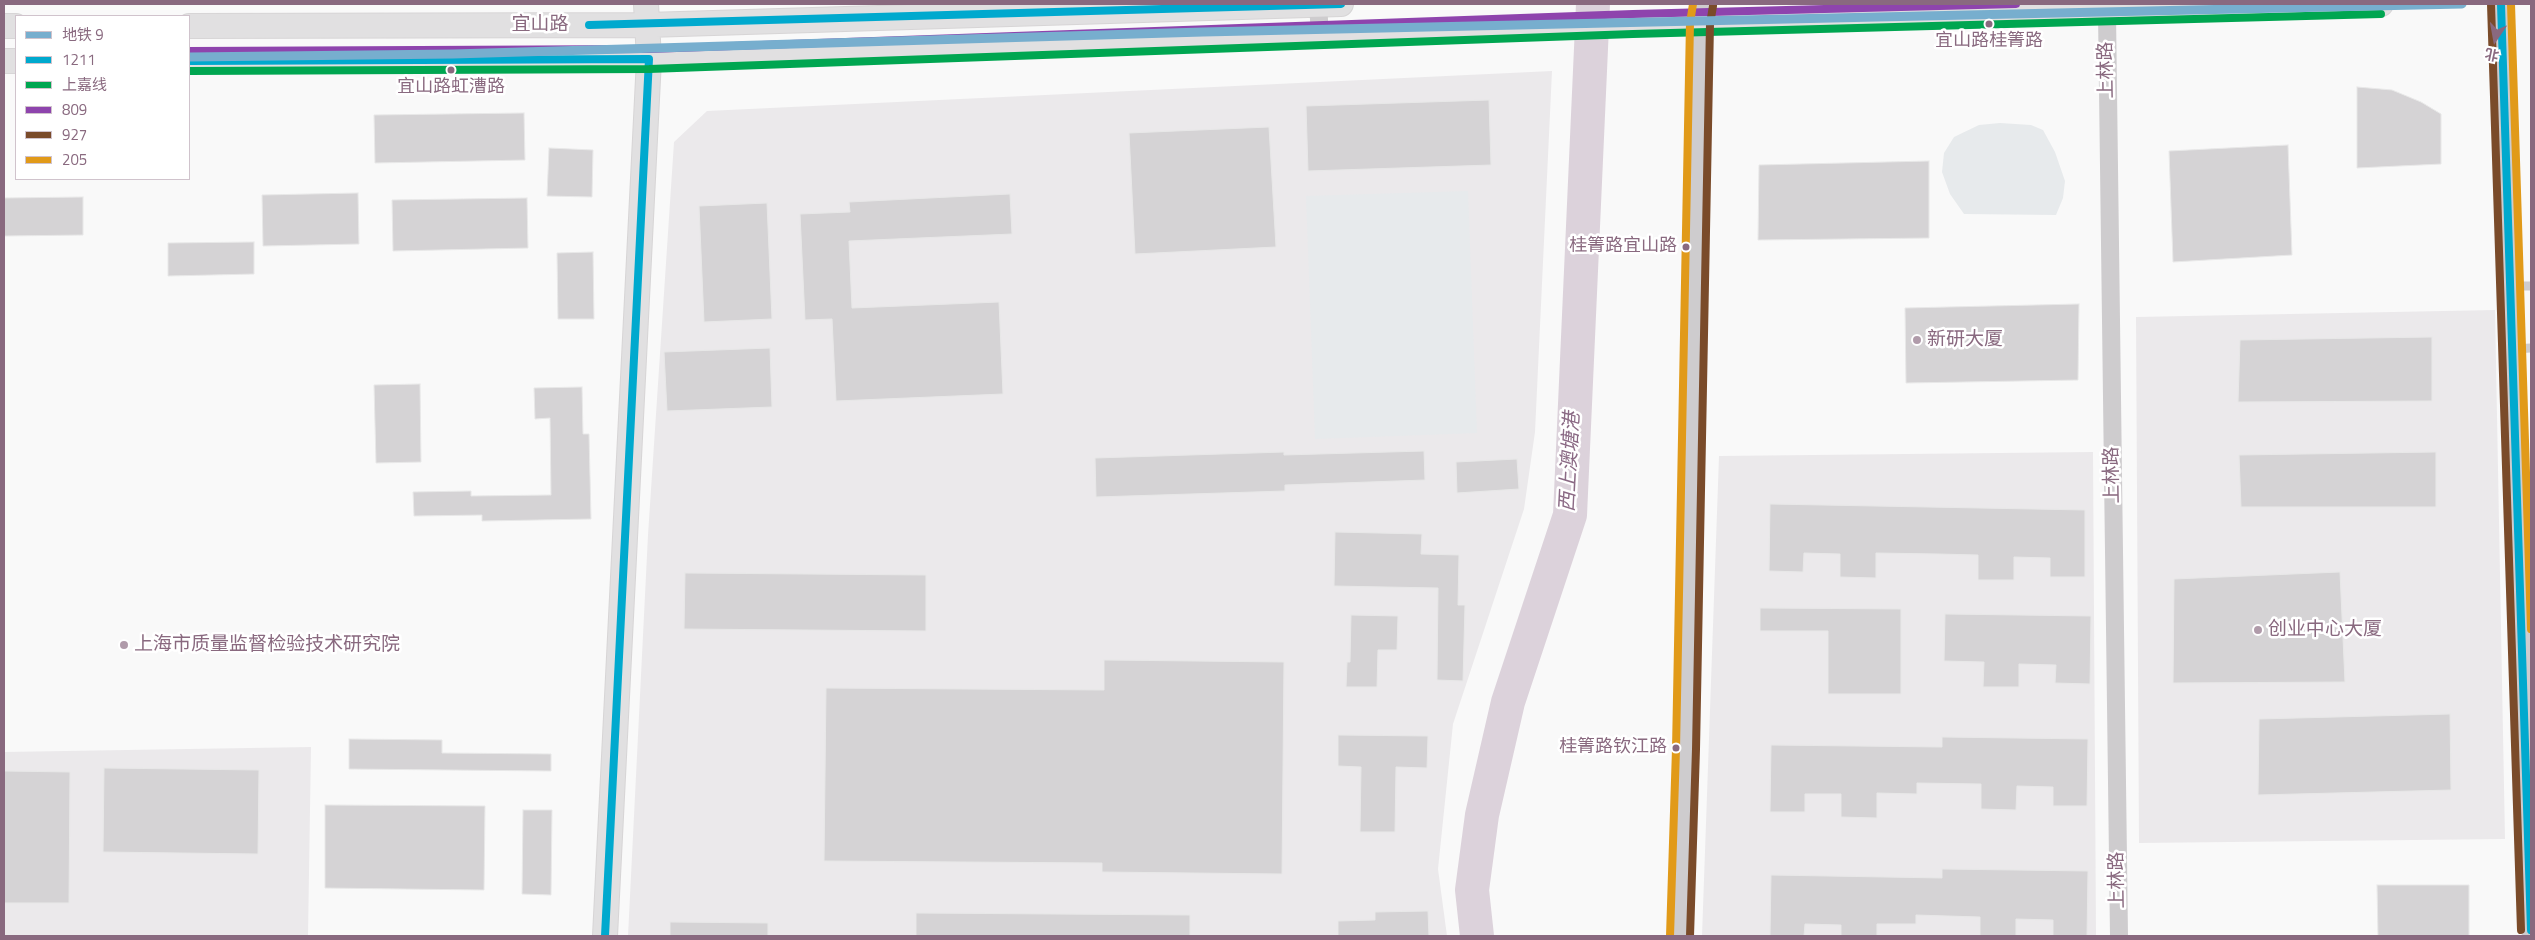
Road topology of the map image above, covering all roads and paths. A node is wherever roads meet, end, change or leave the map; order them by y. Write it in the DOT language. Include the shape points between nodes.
graph roads {
  1 [pos="1326,4"];
  2 [pos="2381,4"];
  3 [pos="2501,4"];
  4 [pos="1701,13"];
  5 [pos="2107,13"];
  6 [pos="647,14"];
  7 [pos="190,26"];
  8 [pos="1320,35"];
  9 [pos="650,59"];
  10 [pos="190,61"];
  11 [pos="2510,286"];
  12 [pos="2531,286"];
  13 [pos="2522,348"];
  14 [pos="2525,573"];
  15 [pos="2531,930"];
  16 [pos="605,936"];
  17 [pos="1680,936"];
  18 [pos="2119,936"];
  1 -- 6 [label="main road, 宜山路"];
  1 -- 8 [label="street"];
  2 -- 5 [label="main road, 宜山路"];
  3 -- 11 [label="street"];
  4 -- 5 [label="main road, 宜山路"];
  4 -- 8 [label="main road, 宜山路" via="1633,24"];
  4 -- 17 [label="street"];
  5 -- 18 [label="street, 上林路"];
  6 -- 7 [label="main road, 宜山路"];
  6 -- 9 [label="main road"];
  8 -- 9 [label="main road, 宜山路"];
  9 -- 10 [label="main road, 宜山路"];
  9 -- 16 [label="main road"];
  11 -- 12 [label="lane"];
  11 -- 13 [label="street"];
  13 -- 14 [label="street"];
  14 -- 15 [label="street"];
}
